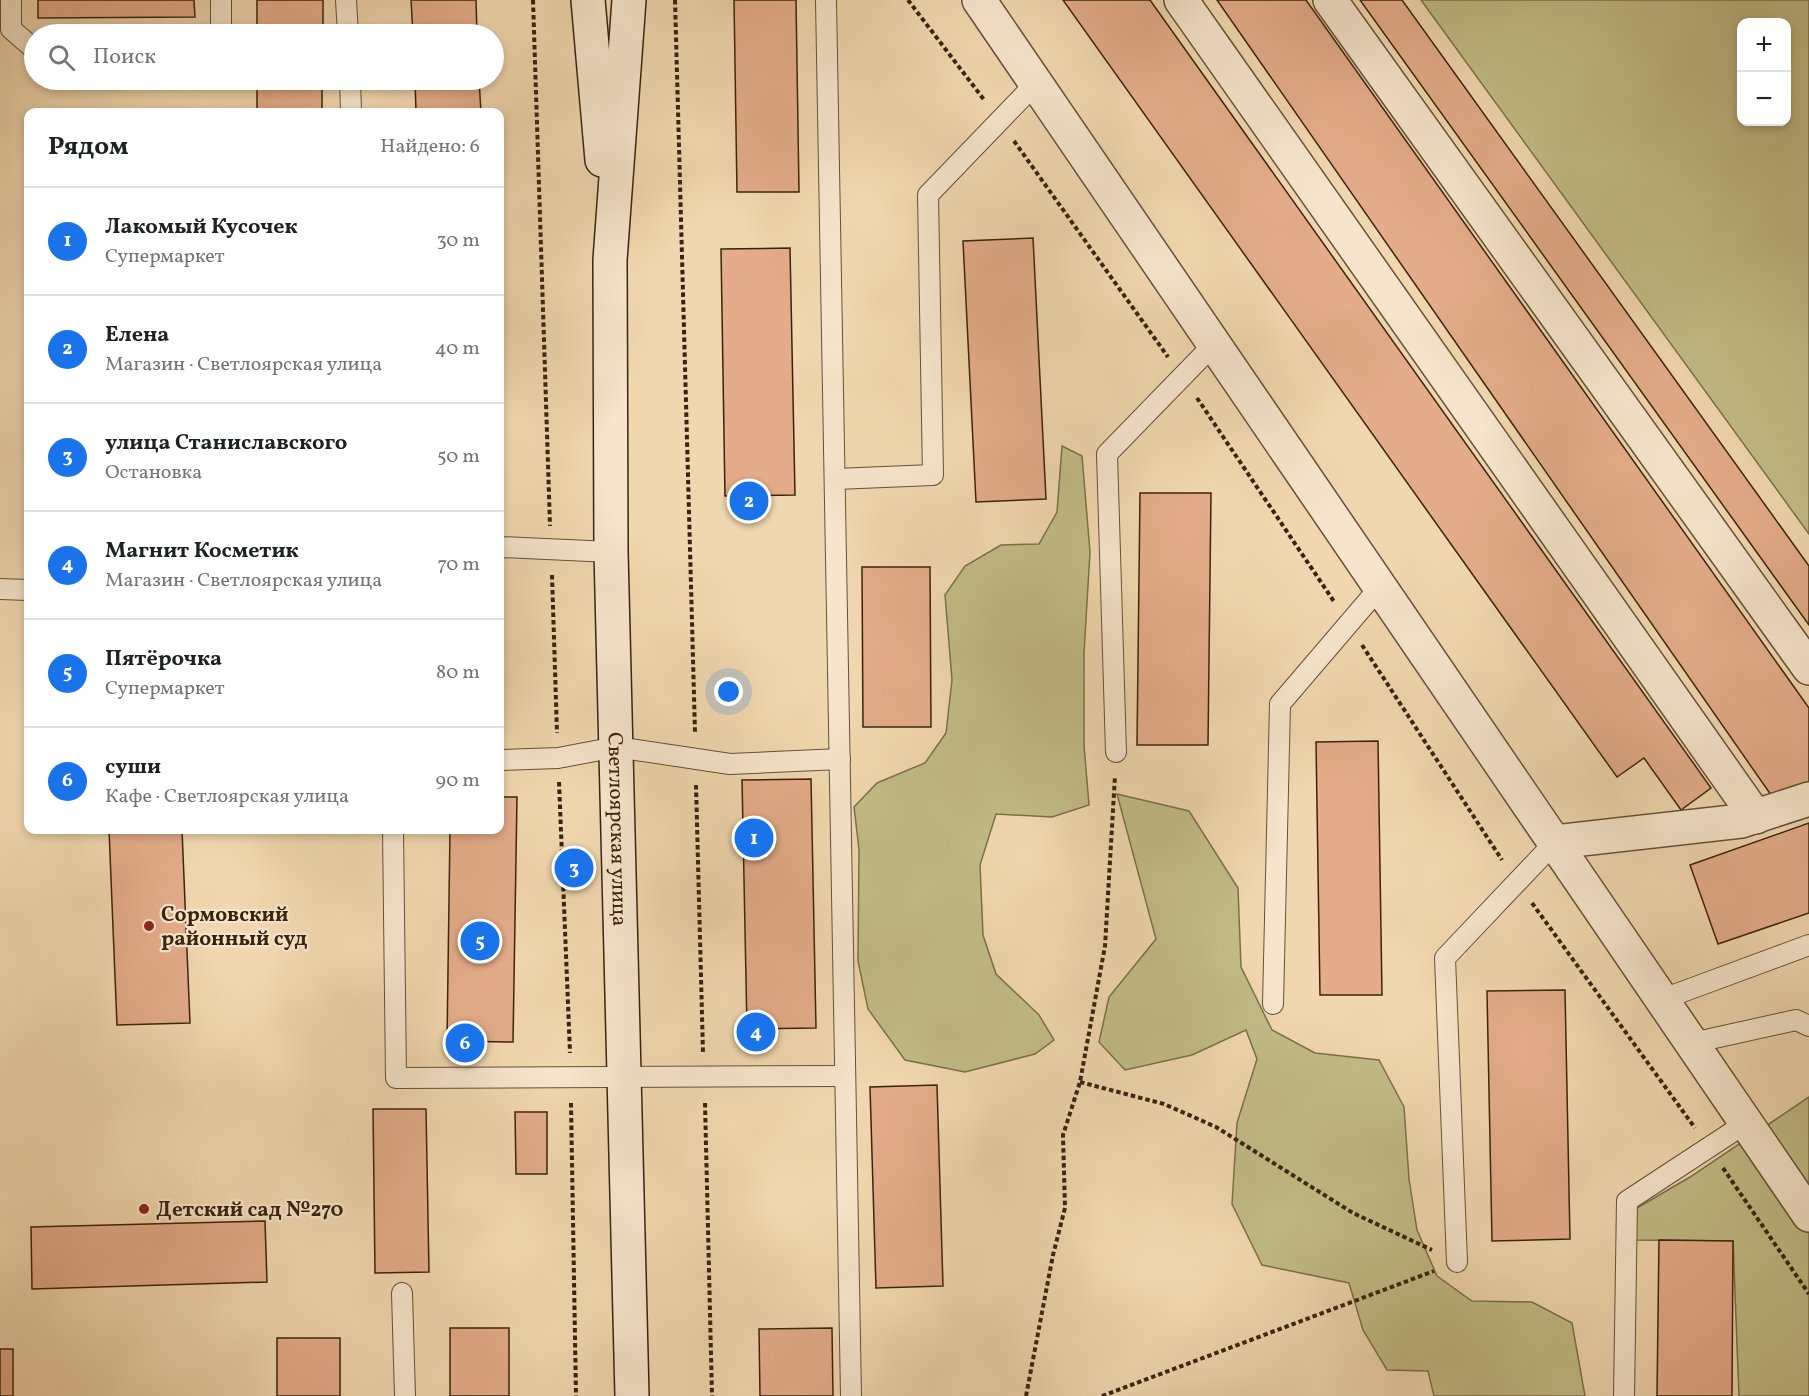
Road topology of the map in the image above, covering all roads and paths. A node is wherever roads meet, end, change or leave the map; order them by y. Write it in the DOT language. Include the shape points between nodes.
graph roads {
  1 [pos="11,0"];
  2 [pos="221,0"];
  3 [pos="346,0"];
  4 [pos="533,0"];
  5 [pos="588,0"];
  6 [pos="629,0"];
  7 [pos="675,0"];
  8 [pos="826,0"];
  9 [pos="980,0"];
  10 [pos="1181,0"];
  11 [pos="1330,0"];
  12 [pos="221,24"];
  13 [pos="347,24"];
  14 [pos="24,40"];
  15 [pos="1036,83"];
  16 [pos="350,90"];
  17 [pos="351,108"];
  18 [pos="610,260"];
  19 [pos="1214,344"];
  20 [pos="835,479"];
  21 [pos="504,547"];
  22 [pos="551,549"];
  23 [pos="610,552"];
  24 [pos="1380,587"];
  25 [pos="0,590"];
  26 [pos="24,590"];
  27 [pos="1809,668"];
  28 [pos="616,747"];
  29 [pos="1116,752"];
  30 [pos="558,758"];
  31 [pos="695,759"];
  32 [pos="840,759"];
  33 [pos="504,760"];
  34 [pos="1809,799"];
  35 [pos="1756,818"];
  36 [pos="393,834"];
  37 [pos="1555,842"];
  38 [pos="1809,945"];
  39 [pos="1662,999"];
  40 [pos="1273,1004"];
  41 [pos="1809,1026"];
  42 [pos="1692,1043"];
  43 [pos="845,1076"];
  44 [pos="571,1077"];
  45 [pos="624,1077"];
  46 [pos="704,1078"];
  47 [pos="1080,1082"];
  48 [pos="1746,1123"];
  49 [pos="1809,1215"];
  50 [pos="1457,1262"];
  51 [pos="402,1293"];
  52 [pos="405,1396"];
  53 [pos="576,1396"];
  54 [pos="632,1396"];
  55 [pos="712,1396"];
  56 [pos="851,1396"];
  57 [pos="1026,1396"];
  58 [pos="1102,1396"];
  59 [pos="1624,1396"];
  1 -- 14 [label="lane" via="11,29"];
  2 -- 12 [label="lane"];
  3 -- 13 [label="lane"];
  4 -- 22 [label="path"];
  5 -- 18 [label="street"];
  6 -- 18 [label="street"];
  7 -- 31 [label="path"];
  8 -- 20 [label="lane"];
  9 -- 15 [label="street"];
  10 -- 35 [label="street"];
  11 -- 27 [label="street"];
  15 -- 19 [label="street"];
  15 -- 20 [label="lane" via="928,195 933,475"];
  16 -- 17 [label="lane"];
  18 -- 23 [label="street, Светлоярская улица"];
  19 -- 24 [label="street"];
  19 -- 29 [label="lane" via="1107,454"];
  20 -- 32 [label="lane"];
  21 -- 22 [label="lane"];
  22 -- 23 [label="lane"];
  22 -- 30 [label="path"];
  23 -- 28 [label="street, Светлоярская улица"];
  24 -- 37 [label="street"];
  24 -- 40 [label="lane" via="1280,704"];
  25 -- 26 [label="lane"];
  28 -- 30 [label="lane"];
  28 -- 31 [label="lane"];
  28 -- 45 [label="street, Светлоярская улица"];
  29 -- 47 [label="path" via="1105,946"];
  30 -- 33 [label="lane"];
  30 -- 44 [label="path"];
  31 -- 32 [label="lane" via="730,764"];
  31 -- 46 [label="path"];
  32 -- 43 [label="lane"];
  34 -- 35 [label="street"];
  35 -- 37 [label="street"];
  36 -- 44 [label="lane" via="396,1078"];
  37 -- 39 [label="street"];
  37 -- 50 [label="lane" via="1445,958"];
  38 -- 39 [label="lane"];
  39 -- 42 [label="street"];
  41 -- 42 [label="lane" via="1796,1020"];
  42 -- 48 [label="street"];
  43 -- 46 [label="lane"];
  43 -- 56 [label="lane"];
  44 -- 45 [label="lane"];
  44 -- 53 [label="path"];
  45 -- 46 [label="lane"];
  45 -- 54 [label="street, Светлоярская улица"];
  46 -- 55 [label="path"];
  47 -- 50 [label="path" via="1164,1104 1216,1127 1353,1213"];
  47 -- 57 [label="path" via="1063,1135 1065,1208"];
  48 -- 49 [label="street"];
  48 -- 59 [label="lane" via="1627,1201"];
  50 -- 58 [label="path"];
  51 -- 52 [label="lane"];
}
